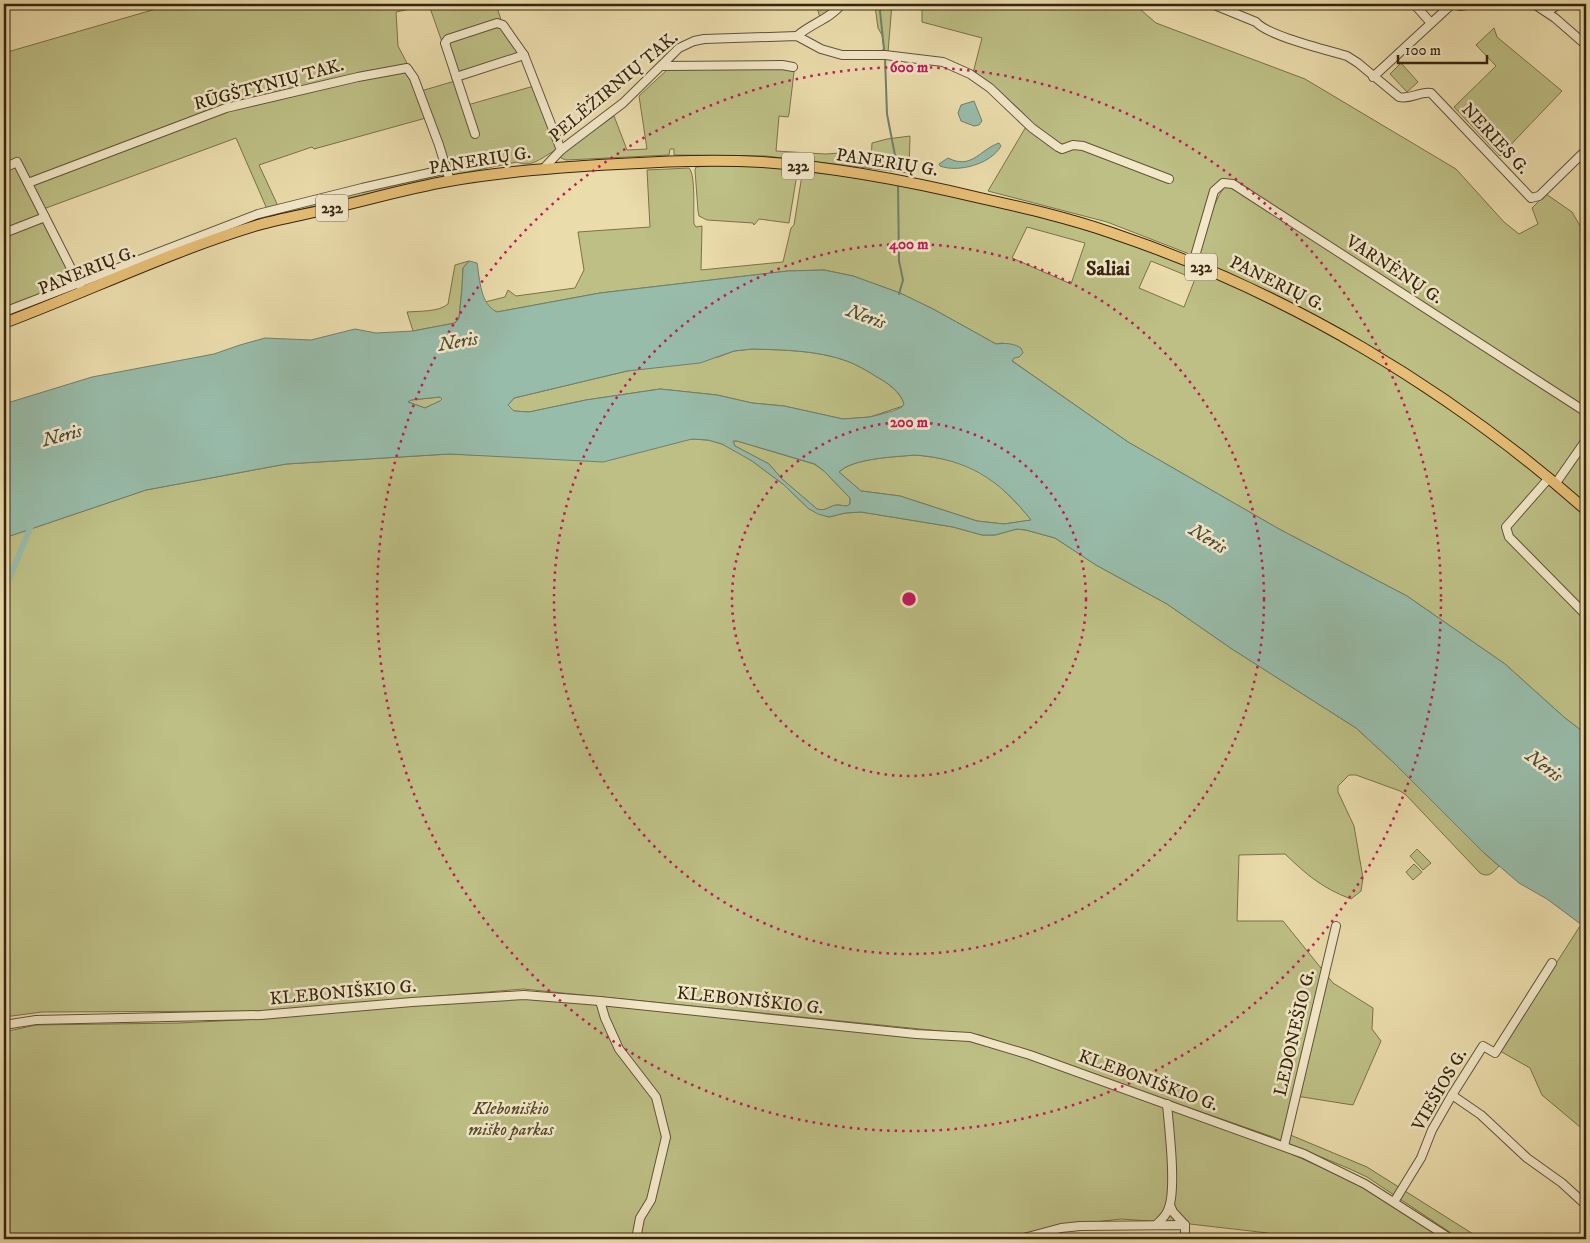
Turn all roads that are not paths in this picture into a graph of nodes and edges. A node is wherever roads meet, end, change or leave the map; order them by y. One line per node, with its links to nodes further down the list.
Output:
1 (842, 4): 10 (street)
2 (1212, 4): 16 (street, NERIES G.)
3 (1414, 4): 9 (street)
4 (1452, 4): 5 (street); 9 (street)
5 (1474, 4)
6 (1534, 4): 8 (street)
7 (1559, 4): 8 (street)
8 (1548, 12): 11 (street)
9 (1431, 23): 16 (street)
10 (797, 36): 13 (street, PELĖŽIRNIŲ TAK.); 23 (street, PELĖŽIRNIŲ TAK.)
11 (1586, 45)
12 (524, 56): 15 (street); 15 (street); 18 (street)
13 (663, 66): 14 (street); 18 (street, PELĖŽIRNIŲ TAK.)
14 (793, 67)
15 (456, 77): 17 (street)
16 (1373, 77): 19 (street, NERIES G.)
17 (475, 134)
18 (561, 150): 21 (street, PELĖŽIRNIŲ TAK.)
19 (1586, 150)
20 (4, 168): 25 (street)
21 (544, 168): 24 (main road, PANERIŲ G. / 232); 28 (main road, PANERIŲ G. / 232)
22 (447, 169): 24 (street, RŪGŠTYNIŲ TAK.); 25 (street, RŪGŠTYNIŲ TAK.); 29 (street)
23 (1169, 179)
24 (450, 181): 29 (main road, PANERIŲ G. / 232)
25 (28, 182): 26 (street)
26 (45, 217): 27 (street); 29 (street)
27 (4, 233)
28 (1193, 263): 32 (street, VARNĖNŲ G.); 34 (main road, PANERIŲ G. / 232)
29 (80, 286): 30 (street); 31 (main road, PANERIŲ G. / 232)
30 (4, 312)
31 (4, 323)
32 (1586, 412)
33 (1586, 440): 34 (street)
34 (1552, 481): 35 (main road, PANERIŲ G. / 232); 36 (street)
35 (1586, 510)
36 (1586, 615)
37 (1336, 926): 43 (street, LEDONEŠIO G.)
38 (1552, 963): 41 (street, VIEŠIOS G.)
39 (600, 1000): 40 (street, KLEBONIŠKIO G.); 42 (street, KLEBONIŠKIO G.); 49 (street)
40 (4, 1025)
41 (1452, 1096): 44 (street, VIEŠIOS G.); 46 (street)
42 (1167, 1104): 43 (street, KLEBONIŠKIO G.); 45 (street)
43 (1284, 1146): 44 (street, KLEBONIŠKIO G.)
44 (1394, 1202): 52 (street, KLEBONIŠKIO G.)
45 (1170, 1205): 47 (street); 48 (street)
46 (1586, 1205)
47 (1185, 1225): 48 (street); 51 (street)
48 (1156, 1226): 50 (street)
49 (636, 1239)
50 (1020, 1239)
51 (1185, 1239)
52 (1451, 1239)

